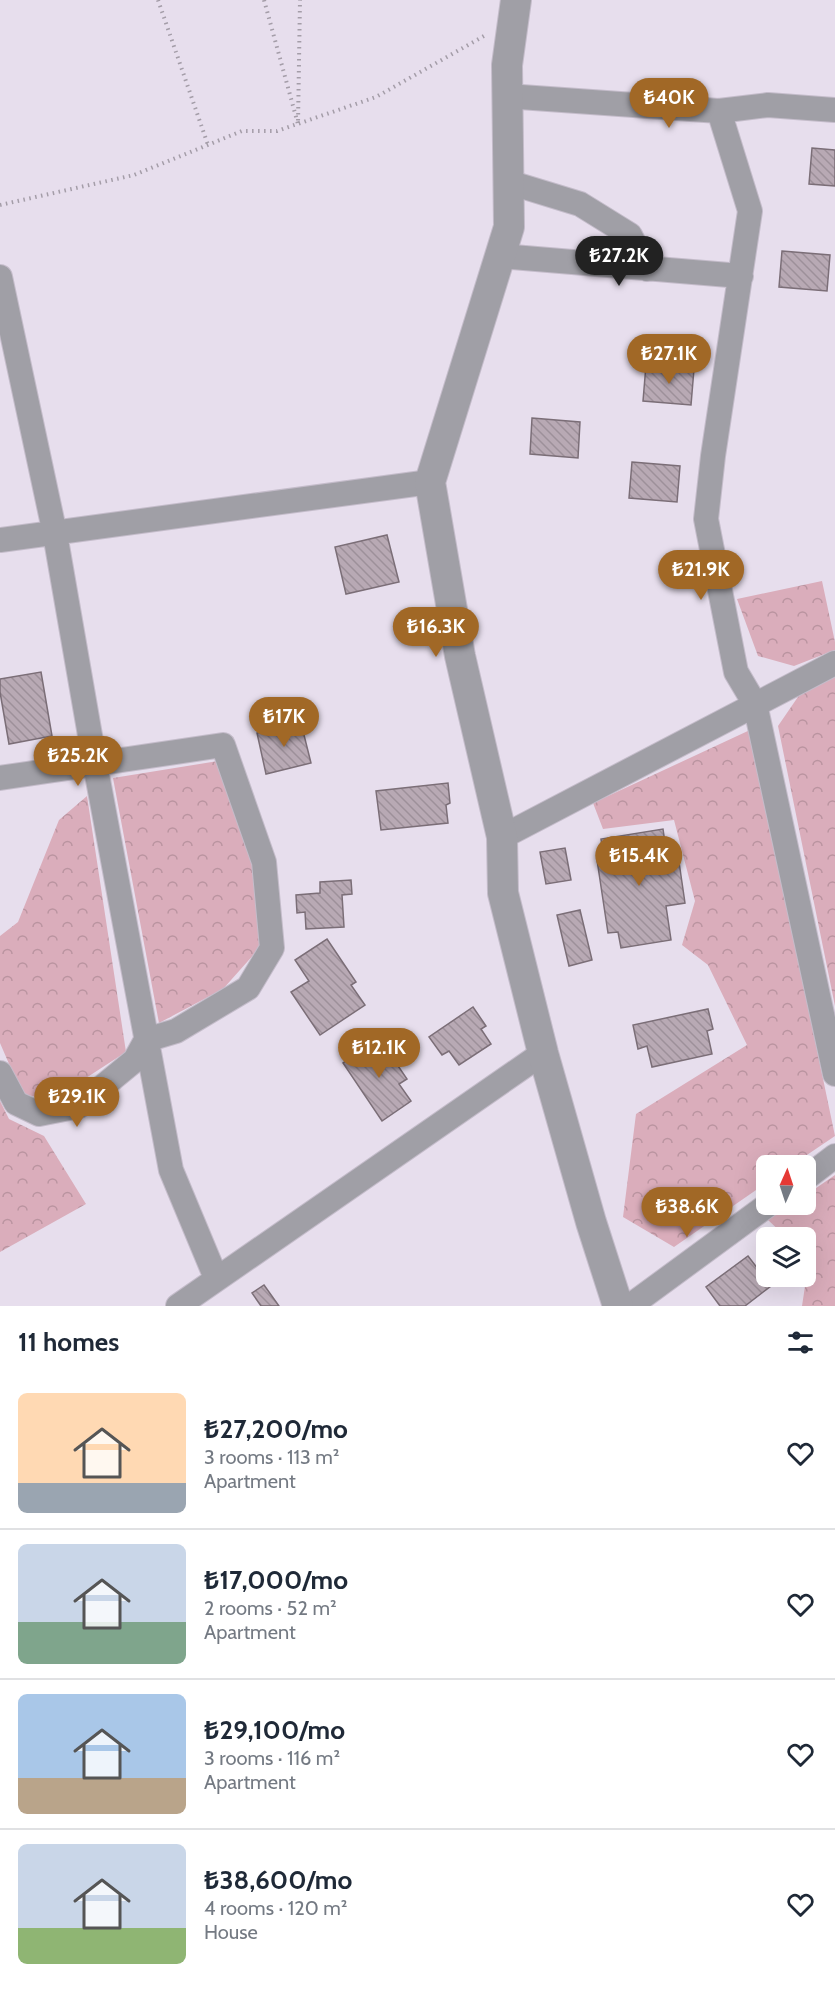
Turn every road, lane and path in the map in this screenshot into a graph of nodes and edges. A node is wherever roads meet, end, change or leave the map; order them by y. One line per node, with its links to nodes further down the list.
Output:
1 (158, 0): 9 (path)
2 (264, 0): 8 (path)
3 (300, 0): 8 (path)
4 (515, 10): 5 (street); 8 (path)
5 (506, 96): 7 (street); 10 (street)
6 (835, 110): 7 (street)
7 (719, 111): 14 (street)
8 (298, 124): 9 (path)
9 (208, 145): 11 (path)
10 (508, 182): 12 (street); 13 (street)
11 (0, 205)
12 (500, 256): 13 (street); 16 (street)
13 (647, 268): 14 (street)
14 (741, 276): 20 (street)
15 (0, 277): 17 (street)
16 (430, 482): 17 (street); 23 (street)
17 (55, 534): 18 (street); 21 (street)
18 (0, 540)
19 (835, 663): 20 (street)
20 (755, 704): 23 (street); 27 (street)
21 (95, 764): 22 (street); 24 (street); 24 (street)
22 (0, 778)
23 (501, 837): 25 (street)
24 (146, 1040): 26 (street); 31 (street)
25 (543, 1053): 31 (street); 33 (street)
26 (0, 1073)
27 (835, 1074)
28 (835, 1156): 29 (street)
29 (816, 1170)
30 (756, 1214): 34 (street)
31 (216, 1278): 32 (street)
32 (178, 1306)
33 (618, 1306)
34 (630, 1306)

